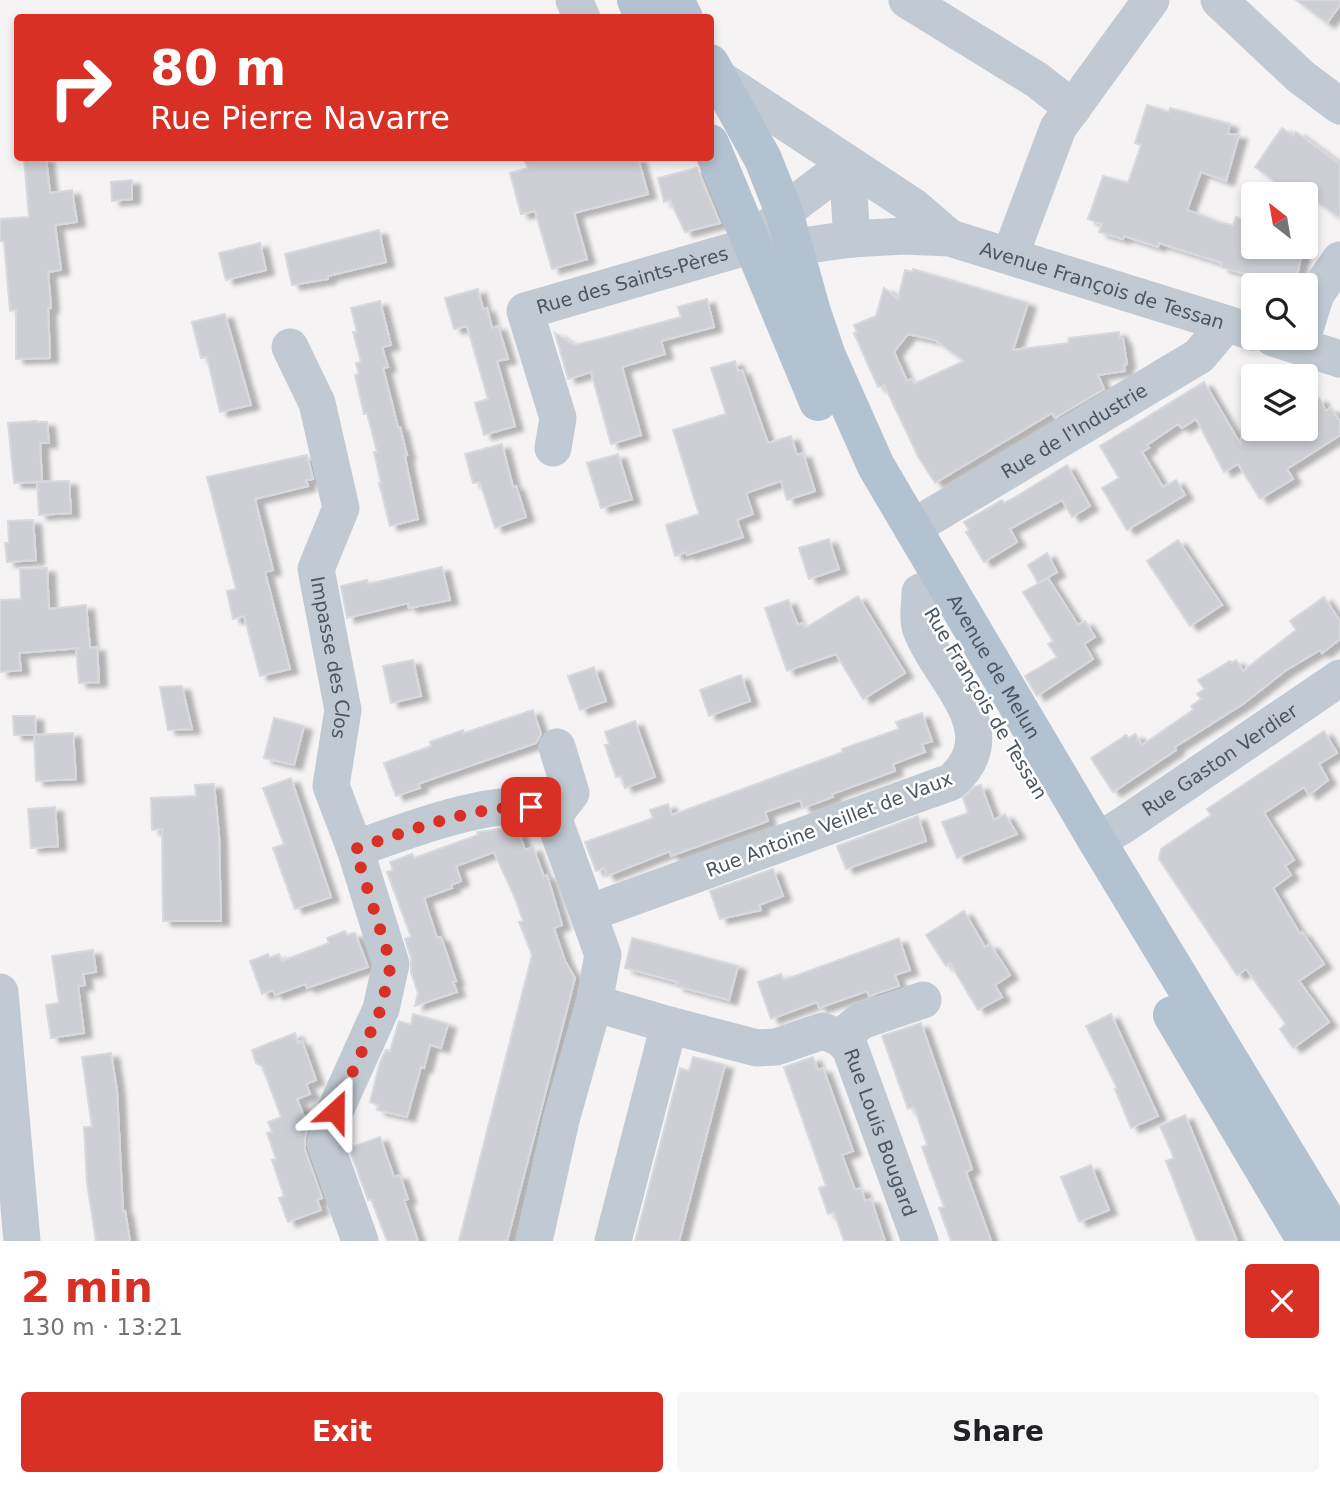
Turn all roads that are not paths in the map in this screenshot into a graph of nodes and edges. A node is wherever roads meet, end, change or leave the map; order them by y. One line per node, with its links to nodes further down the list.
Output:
1 (907, 0): 6 (street)
2 (1151, 0): 6 (street)
3 (1219, 0): 5 (street)
4 (715, 71): 8 (street); 9 (main road, Avenue de Melun)
5 (1340, 106)
6 (1073, 108): 13 (street)
7 (714, 152): 12 (main road, Rue François de Tessan)
8 (847, 164): 9 (street); 10 (street); 11 (street)
9 (789, 230): 11 (street); 12 (street); 21 (main road, Avenue de Melun)
10 (950, 238): 11 (street); 13 (street, Avenue François de Tessan)
11 (852, 239)
12 (753, 245): 20 (street, Rue des Saints-Pères); 22 (main road, Rue François de Tessan)
13 (1010, 256): 16 (street, Avenue François de Tessan)
14 (1340, 260): 15 (street)
15 (1318, 291)
16 (1239, 328): 21 (street, Rue de l'Industrie)
17 (290, 347): 27 (street, Impasse des Clos)
18 (1318, 348): 19 (street)
19 (1340, 359)
20 (553, 448)
21 (912, 528): 26 (main road, Avenue de Melun)
22 (920, 592): 28 (street, Rue Antoine Veillet de Vaux); 39 (main road, Rue François de Tessan)
23 (1340, 678): 26 (street, Rue Gaston Verdier)
24 (557, 747): 25 (street)
25 (551, 818): 27 (street); 28 (street)
26 (1097, 841): 40 (main road, Avenue de Melun)
27 (355, 849): 35 (street, Impasse des Clos)
28 (589, 913): 31 (street)
29 (0, 992): 34 (street)
30 (923, 1000): 33 (street)
31 (594, 1003): 32 (street, Rue Louis Bougard); 36 (street)
32 (669, 1025): 33 (street, Rue Louis Bougard); 37 (street)
33 (840, 1038): 38 (street, Rue Louis Bougard)
34 (22, 1241)
35 (360, 1241)
36 (534, 1241)
37 (613, 1241)
38 (920, 1241)
39 (1306, 1241)
40 (1339, 1241)

